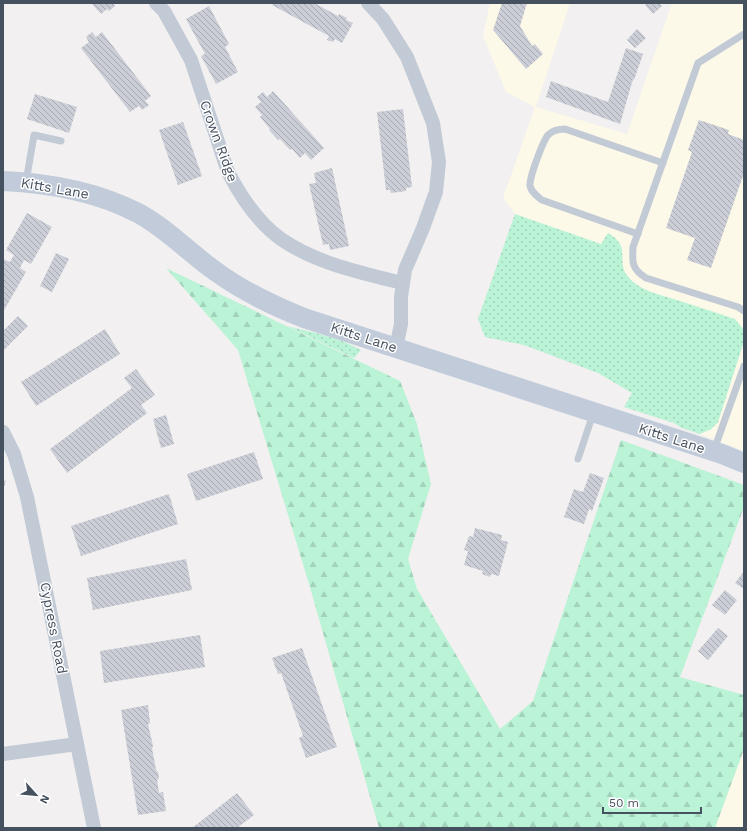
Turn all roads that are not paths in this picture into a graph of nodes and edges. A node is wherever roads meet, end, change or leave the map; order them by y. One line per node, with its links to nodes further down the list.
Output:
1 (156, 3): 9 (street, Crown Ridge)
2 (368, 3): 9 (street)
3 (744, 34): 5 (lane)
4 (61, 140): 7 (lane)
5 (663, 163): 8 (lane); 8 (lane)
6 (3, 181): 7 (street, Kitts Lane)
7 (26, 182): 11 (street, Kitts Lane)
8 (638, 234): 10 (lane)
9 (402, 283): 11 (street)
10 (744, 311)
11 (396, 348): 13 (street, Kitts Lane)
12 (744, 366): 15 (lane)
13 (594, 412): 15 (street, Kitts Lane); 16 (lane)
14 (3, 432): 18 (street, Cypress Road)
15 (713, 451): 17 (street, Kitts Lane)
16 (578, 459)
17 (744, 462)
18 (78, 744): 19 (street); 20 (street, Cypress Road)
19 (3, 754)
20 (94, 828)

